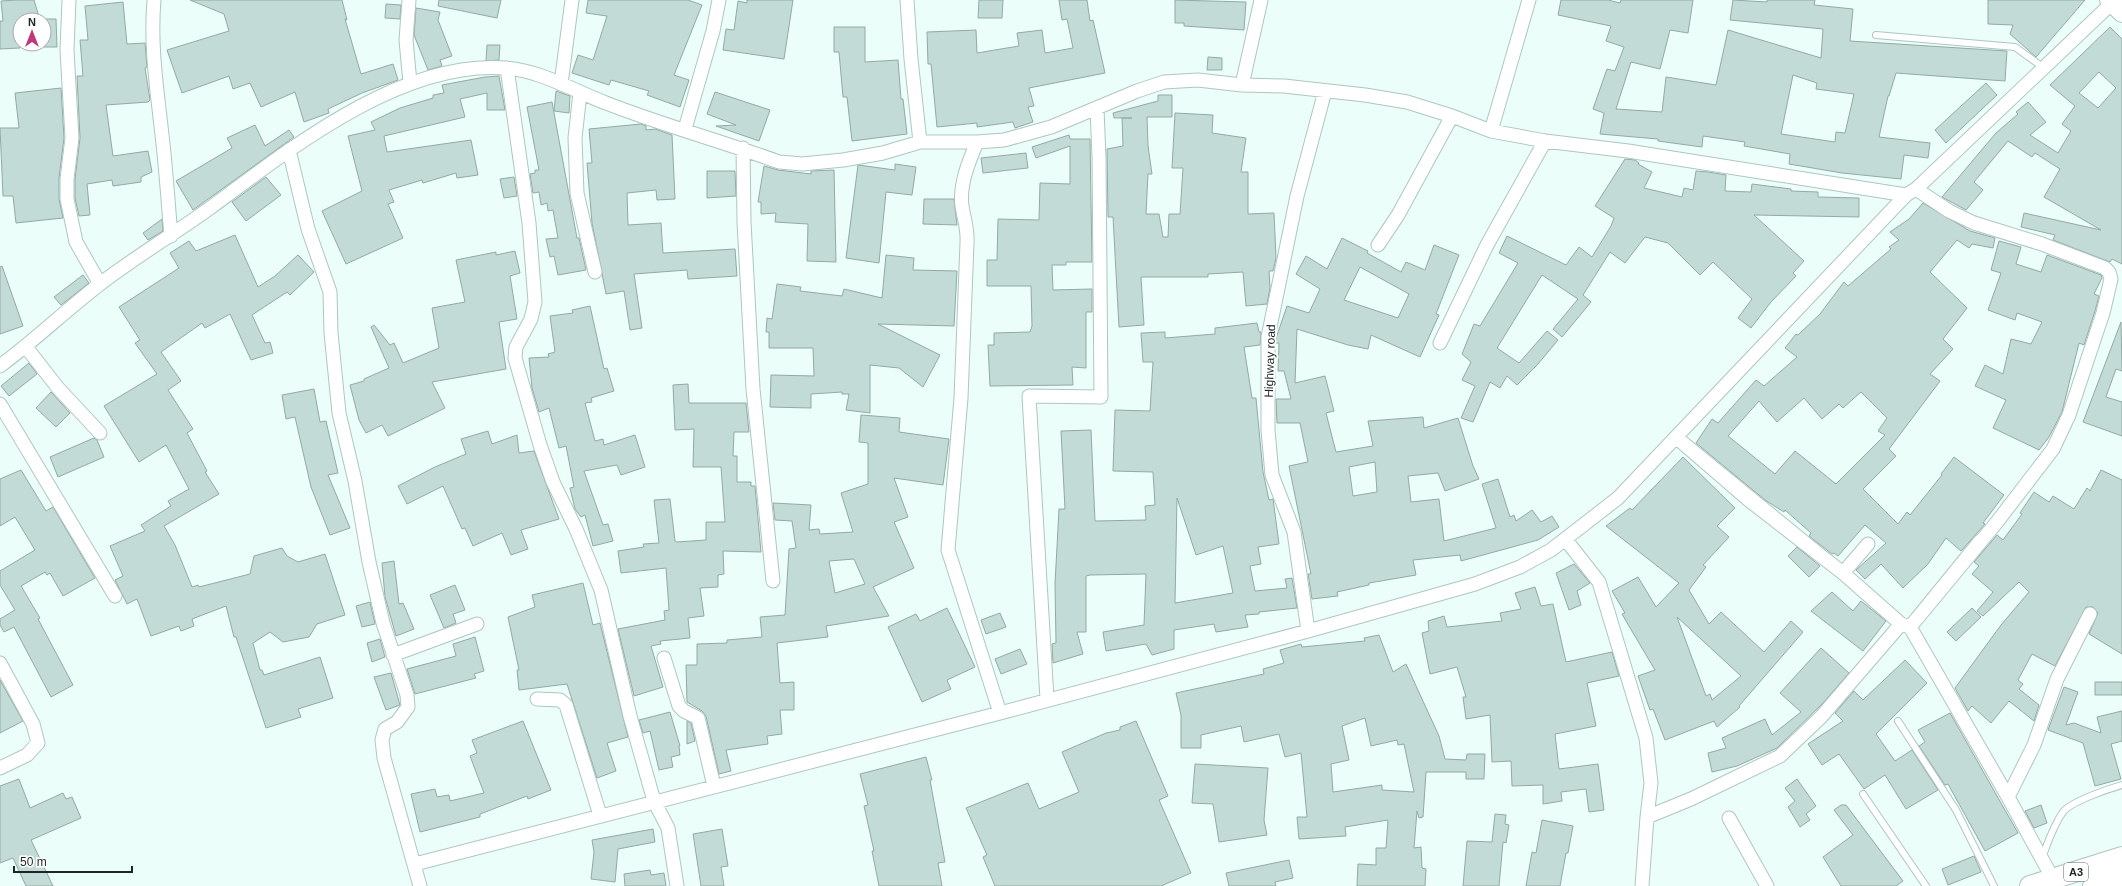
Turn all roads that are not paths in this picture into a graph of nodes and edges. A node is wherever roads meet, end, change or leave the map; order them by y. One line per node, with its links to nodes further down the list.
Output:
1 (69, 0): 31 (street)
2 (154, 0): 28 (street)
3 (408, 0): 13 (street)
4 (572, 0): 14 (street)
5 (719, 0): 20 (street)
6 (907, 0): 23 (street)
7 (1261, 0): 15 (street)
8 (1530, 0): 21 (street)
9 (2114, 5): 12 (street)
10 (1876, 35): 12 (lane)
11 (507, 68): 13 (street); 14 (street); 59 (street)
12 (2044, 68): 27 (street)
13 (410, 83): 26 (street)
14 (560, 84): 17 (street)
15 (1242, 85): 16 (street); 18 (street)
16 (1325, 91): 19 (street); 46 (street, Highway road)
17 (580, 93): 20 (street); 30 (street)
18 (1097, 109): 24 (street); 51 (street)
19 (1452, 116): 21 (street); 29 (street)
20 (685, 129): 25 (street)
21 (1491, 131): 22 (street)
22 (1545, 141): 27 (street); 32 (street)
23 (920, 142): 24 (street); 25 (street)
24 (977, 142): 52 (street)
25 (742, 148): 41 (street)
26 (289, 150): 28 (street); 47 (street)
27 (1911, 192): 37 (street); 45 (street)
28 (171, 236): 31 (street)
29 (1378, 246)
30 (595, 272)
31 (100, 284): 33 (street)
32 (1440, 344)
33 (26, 347): 34 (street); 36 (street)
34 (0, 366)
35 (0, 404): 42 (street)
36 (100, 433)
37 (1677, 438): 38 (street); 40 (street)
38 (1566, 540): 46 (street); 61 (street)
39 (1868, 544): 40 (street)
40 (1843, 573): 45 (street)
41 (773, 581)
42 (116, 596)
43 (2090, 614): 58 (street)
44 (477, 624): 47 (street)
45 (1905, 626): 58 (street); 61 (street)
46 (1308, 631): 51 (street)
47 (393, 654): 65 (street)
48 (664, 658): 56 (street)
49 (0, 663): 54 (street)
50 (537, 699): 60 (street)
51 (1047, 699): 52 (street)
52 (1000, 713): 56 (street)
53 (1898, 721): 73 (lane)
54 (0, 768)
55 (2122, 785): 64 (lane)
56 (714, 786): 59 (street)
57 (1863, 794): 72 (lane)
58 (2008, 797): 64 (street)
59 (654, 801): 60 (street); 69 (street)
60 (600, 815): 65 (street)
61 (1647, 817): 70 (street)
62 (1729, 818): 71 (street)
63 (2122, 857): 67 (main road, A3)
64 (2042, 858): 67 (street)
65 (415, 864): 68 (street)
66 (2122, 877): 75 (highway)
67 (2053, 880): 74 (main road, A3)
68 (420, 886)
69 (676, 886)
70 (1642, 886)
71 (1767, 886)
72 (1926, 886)
73 (1994, 886)
74 (2030, 886)
75 (2094, 886)

